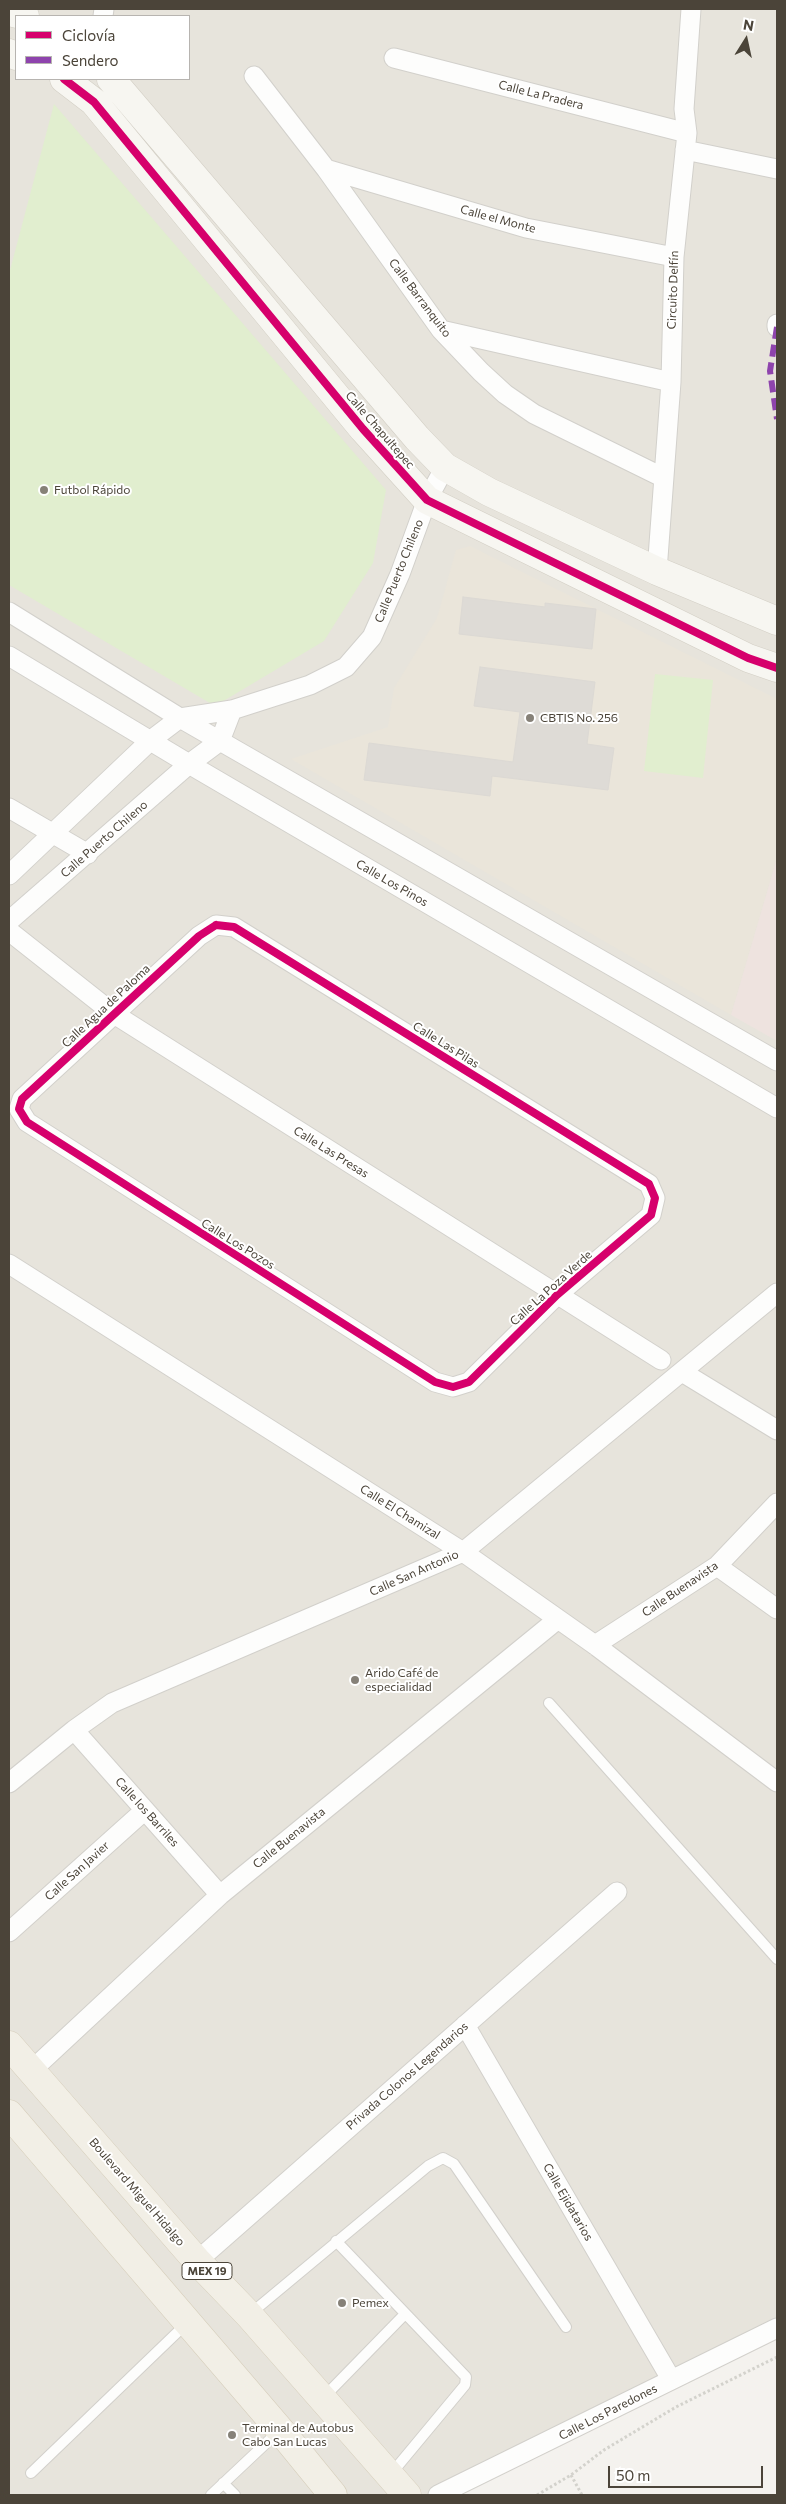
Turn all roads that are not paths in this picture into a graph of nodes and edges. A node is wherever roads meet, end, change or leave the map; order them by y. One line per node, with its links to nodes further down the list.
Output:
1 (40, 9): 3 (street)
2 (690, 9): 8 (street, Circuito Delfín)
3 (27, 15)
4 (394, 58): 8 (street, Calle La Pradera)
5 (254, 76): 9 (street, Calle Barranquito)
6 (65, 80): 16 (street, Calle Chapultepec)
7 (112, 80): 14 (street, Calle Chapultepec)
8 (686, 141): 10 (street, Calle La Pradera); 11 (street, Circuito Delfín)
9 (326, 169): 11 (street, Calle el Monte); 12 (street, Calle Barranquito)
10 (777, 169)
11 (674, 256): 13 (street, Circuito Delfín)
12 (441, 330): 13 (street); 15 (street, Calle Barranquito)
13 (671, 382): 15 (street, Circuito Delfín)
14 (446, 467): 16 (street, Calle Puerto Chileno); 17 (street, Calle Chapultepec)
15 (662, 477): 17 (street, Circuito Delfín)
16 (427, 500): 21 (street, Calle Chapultepec); 22 (street, Calle Puerto Chileno)
17 (657, 571): 19 (street, Calle Chapultepec)
18 (9, 612): 23 (street)
19 (777, 621)
20 (9, 656): 24 (street, Calle Los Pinos)
21 (777, 668)
22 (232, 710): 23 (street, Calle Puerto Chileno); 25 (street)
23 (180, 718): 24 (street, Calle Puerto Chileno); 25 (street)
24 (151, 740): 26 (street, Calle Los Pinos); 28 (street, Calle Puerto Chileno)
25 (220, 741): 26 (street, Calle Puerto Chileno); 35 (street)
26 (189, 764): 29 (street, Calle Puerto Chileno); 36 (street, Calle Los Pinos)
27 (9, 808): 28 (street)
28 (54, 834): 29 (street); 30 (street, Calle Puerto Chileno)
29 (88, 854): 31 (street, Calle Puerto Chileno)
30 (9, 874)
31 (9, 921)
32 (216, 925): 34 (street, Calle Agua de Paloma); 38 (street, Calle Las Pilas)
33 (9, 931): 34 (street, Calle Las Presas)
34 (114, 1014): 37 (street, Calle Agua de Paloma); 41 (street, Calle Las Presas)
35 (777, 1061)
36 (777, 1108)
37 (19, 1110): 44 (street, Calle Los Pozos)
38 (655, 1198): 41 (street, Calle La Poza Verde)
39 (9, 1264): 47 (street, Calle El Chamizal)
40 (777, 1293): 43 (street, Calle San Antonio)
41 (557, 1295): 42 (street, Calle Las Presas); 44 (street, Calle La Poza Verde)
42 (661, 1360)
43 (682, 1372): 45 (street); 47 (street, Calle San Antonio)
44 (453, 1387)
45 (777, 1430)
46 (777, 1503): 48 (street, Calle Buenavista)
47 (463, 1552): 50 (street, Calle El Chamizal); 53 (street, Calle San Antonio)
48 (717, 1566): 49 (street); 51 (street, Calle Buenavista)
49 (777, 1609)
50 (558, 1619): 51 (street, Calle El Chamizal); 58 (street, Calle Buenavista)
51 (595, 1645): 54 (street, Calle El Chamizal)
52 (549, 1703): 60 (lane)
53 (74, 1730): 55 (street, Calle San Antonio); 56 (street, Calle los Barriles)
54 (777, 1782)
55 (9, 1783)
56 (145, 1810): 58 (street, Calle los Barriles); 59 (street, Calle San Javier)
57 (617, 1892): 61 (street, Privada Colonos Legendarios)
58 (220, 1894): 63 (street, Calle Buenavista)
59 (9, 1932)
60 (777, 1959)
61 (465, 2026): 66 (street, Privada Colonos Legendarios); 72 (street, Calle Ejidatarios)
62 (9, 2045): 63 (main road, Boulevard Miguel Hidalgo / MEX 19)
63 (31, 2071): 66 (main road, Boulevard Miguel Hidalgo / MEX 19)
64 (9, 2114): 69 (main road)
65 (336, 2241): 67 (lane); 68 (lane); 70 (lane)
66 (197, 2261): 68 (main road, Boulevard Miguel Hidalgo / MEX 19)
67 (405, 2314): 73 (lane); 77 (lane)
68 (249, 2315): 73 (main road, Boulevard Miguel Hidalgo / MEX 19)
69 (188, 2322): 74 (main road); 75 (lane)
70 (566, 2328)
71 (777, 2328): 72 (street, Calle Los Paredones)
72 (671, 2379): 81 (street, Calle Los Paredones)
73 (322, 2399): 77 (main road, Boulevard Miguel Hidalgo / MEX 19)
74 (280, 2430): 76 (lane); 80 (main road)
75 (31, 2473)
76 (224, 2483): 78 (lane); 79 (lane)
77 (398, 2486)
78 (211, 2495)
79 (235, 2495)
80 (333, 2495)
81 (438, 2495)

